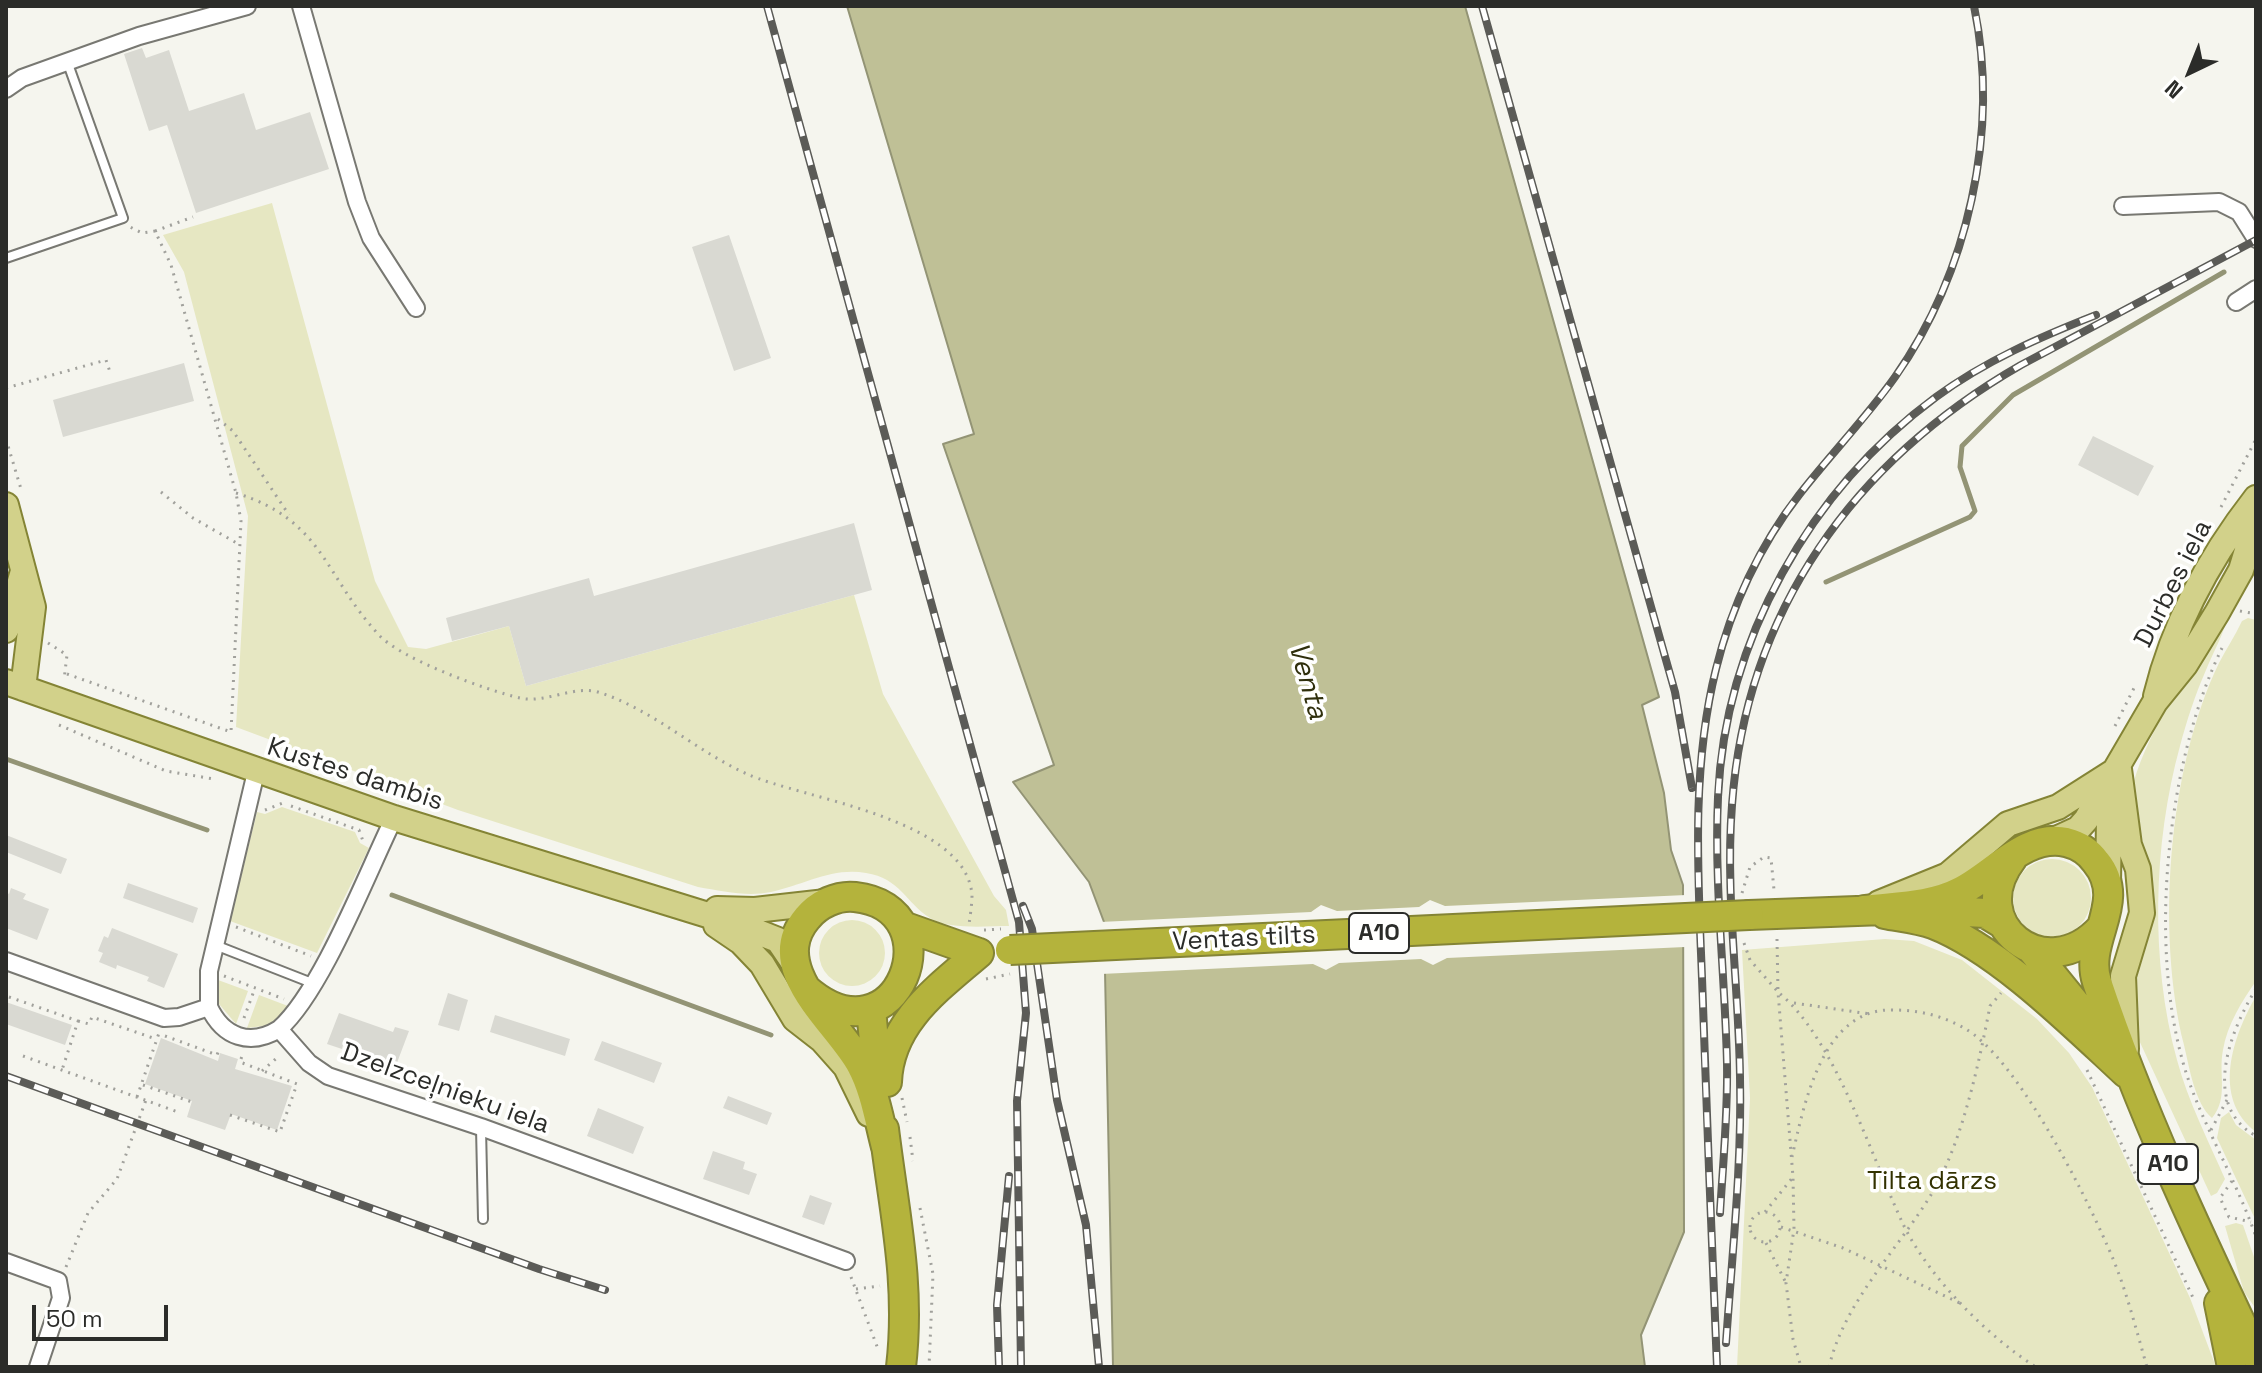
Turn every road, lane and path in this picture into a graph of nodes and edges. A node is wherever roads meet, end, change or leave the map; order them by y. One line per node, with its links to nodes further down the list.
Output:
1 (247, 6): 3 (street)
2 (301, 6): 13 (street)
3 (67, 61): 4 (street); 7 (lane)
4 (6, 89)
5 (2123, 206): 9 (street)
6 (193, 217): 8 (path)
7 (123, 218): 8 (path); 10 (lane)
8 (155, 231): 16 (path)
9 (2256, 239)
10 (6, 258)
11 (2256, 289): 12 (street)
12 (2236, 302)
13 (416, 308)
14 (111, 375): 15 (path)
15 (6, 388)
16 (215, 417): 19 (path); 23 (path)
17 (2256, 439): 22 (path)
18 (161, 492): 26 (path)
19 (236, 493): 23 (path); 26 (path)
20 (2256, 498): 25 (main road, Durbes iela)
21 (6, 505): 27 (main road)
22 (2220, 509)
23 (291, 518): 55 (path)
24 (2256, 521): 28 (main road, Durbes iela)
25 (2222, 541): 28 (main road); 38 (main road, Durbes iela)
26 (240, 545): 35 (path)
27 (24, 565): 33 (main road); 36 (main road)
28 (2248, 573): 38 (main road, Durbes iela)
29 (2248, 598): 30 (path)
30 (2240, 611): 31 (path); 32 (path)
31 (2256, 614)
32 (2235, 622)
33 (6, 630)
34 (2224, 645): 94 (path)
35 (67, 674)
36 (15, 685): 41 (main road, Kustes dambis)
37 (2135, 687): 39 (path)
38 (2155, 702): 40 (main road, Durbes iela)
39 (2113, 729)
40 (2119, 769): 43 (main road); 45 (main road); 50 (main road); 85 (main road)
41 (256, 772): 42 (main road, Kustes dambis); 51 (street)
42 (394, 818): 49 (main road, Kustes dambis); 62 (street)
43 (2052, 841): 44 (highway, A10); 45 (highway)
44 (2014, 856): 50 (highway, A10); 52 (highway)
45 (2108, 884): 54 (highway, A10)
46 (1774, 894): 48 (path)
47 (826, 902): 49 (main road); 53 (highway, A10); 64 (highway)
48 (1745, 904): 50 (highway, A10); 55 (highway, Ventas tilts / A10, bridge)
49 (691, 908): 64 (main road); 96 (main road)
50 (1864, 910): 52 (highway, A10); 85 (highway)
51 (221, 922): 58 (street); 62 (path)
52 (2003, 924): 59 (highway, A10)
53 (903, 926): 60 (highway, A10); 66 (highway)
54 (2101, 928): 59 (highway); 85 (highway, A10)
55 (1009, 939): 60 (highway, Ventas tilts / A10)
56 (1777, 939): 69 (path)
57 (1744, 943): 69 (path)
58 (215, 945): 63 (street); 65 (lane)
59 (2032, 950): 85 (highway, A10)
60 (979, 953): 66 (highway, A10); 96 (highway)
61 (6, 961): 77 (street)
62 (325, 961): 65 (street)
63 (209, 971): 72 (path); 73 (street)
64 (800, 977): 74 (highway); 96 (highway)
65 (312, 983): 72 (street)
66 (901, 986): 74 (highway, A10)
67 (2005, 987): 80 (path)
68 (2256, 989): 88 (path)
69 (1778, 992): 71 (path); 97 (path)
70 (9, 997): 76 (path)
71 (1792, 1003): 75 (path); 81 (path)
72 (300, 1005): 78 (street)
73 (209, 1007): 77 (street); 78 (street)
74 (871, 1009): 96 (highway)
75 (1870, 1014): 80 (path); 81 (path)
76 (78, 1021): 79 (path); 84 (path)
77 (162, 1026): 79 (path); 92 (path)
78 (279, 1029): 93 (street, Dzelzceļnieku iela)
79 (157, 1040): 86 (path)
80 (1983, 1043): 105 (path); 124 (path)
81 (1824, 1054): 97 (path); 105 (path)
82 (23, 1056): 84 (path)
83 (2087, 1069): 117 (path)
84 (62, 1070): 87 (path)
85 (2127, 1074): 108 (highway, A10)
86 (142, 1084): 87 (path); 90 (path)
87 (137, 1097): 89 (path)
88 (2228, 1098): 94 (path); 95 (path)
89 (146, 1100): 91 (path); 112 (path)
90 (192, 1102)
91 (178, 1112)
92 (230, 1115)
93 (481, 1127): 101 (lane); 109 (street, Dzelzceļnieku iela)
94 (2210, 1131): 99 (path)
95 (2256, 1136)
96 (886, 1147): 119 (highway)
97 (1792, 1157): 98 (path)
98 (1793, 1177): 100 (path); 104 (path)
99 (2233, 1181): 102 (path); 102 (path)
100 (1765, 1212): 103 (path); 107 (path)
101 (483, 1219)
102 (2251, 1222): 106 (path)
103 (1781, 1227): 104 (path); 107 (path)
104 (1794, 1229): 111 (path); 113 (path)
105 (1906, 1230): 111 (path); 116 (path)
106 (2256, 1237)
107 (1766, 1243): 113 (path)
108 (2209, 1255): 118 (highway, A10); 125 (highway, A10)
109 (846, 1261): 115 (path)
110 (6, 1262): 112 (street)
111 (1881, 1267): 116 (path); 122 (path)
112 (58, 1281): 120 (street)
113 (1786, 1283): 121 (path)
114 (884, 1286): 115 (path)
115 (856, 1289): 119 (path)
116 (1965, 1305): 123 (path)
117 (2200, 1313)
118 (2254, 1346)
119 (891, 1362)
120 (38, 1367)
121 (1801, 1367)
122 (1829, 1367)
123 (2036, 1367)
124 (2147, 1367)
125 (2232, 1367)

